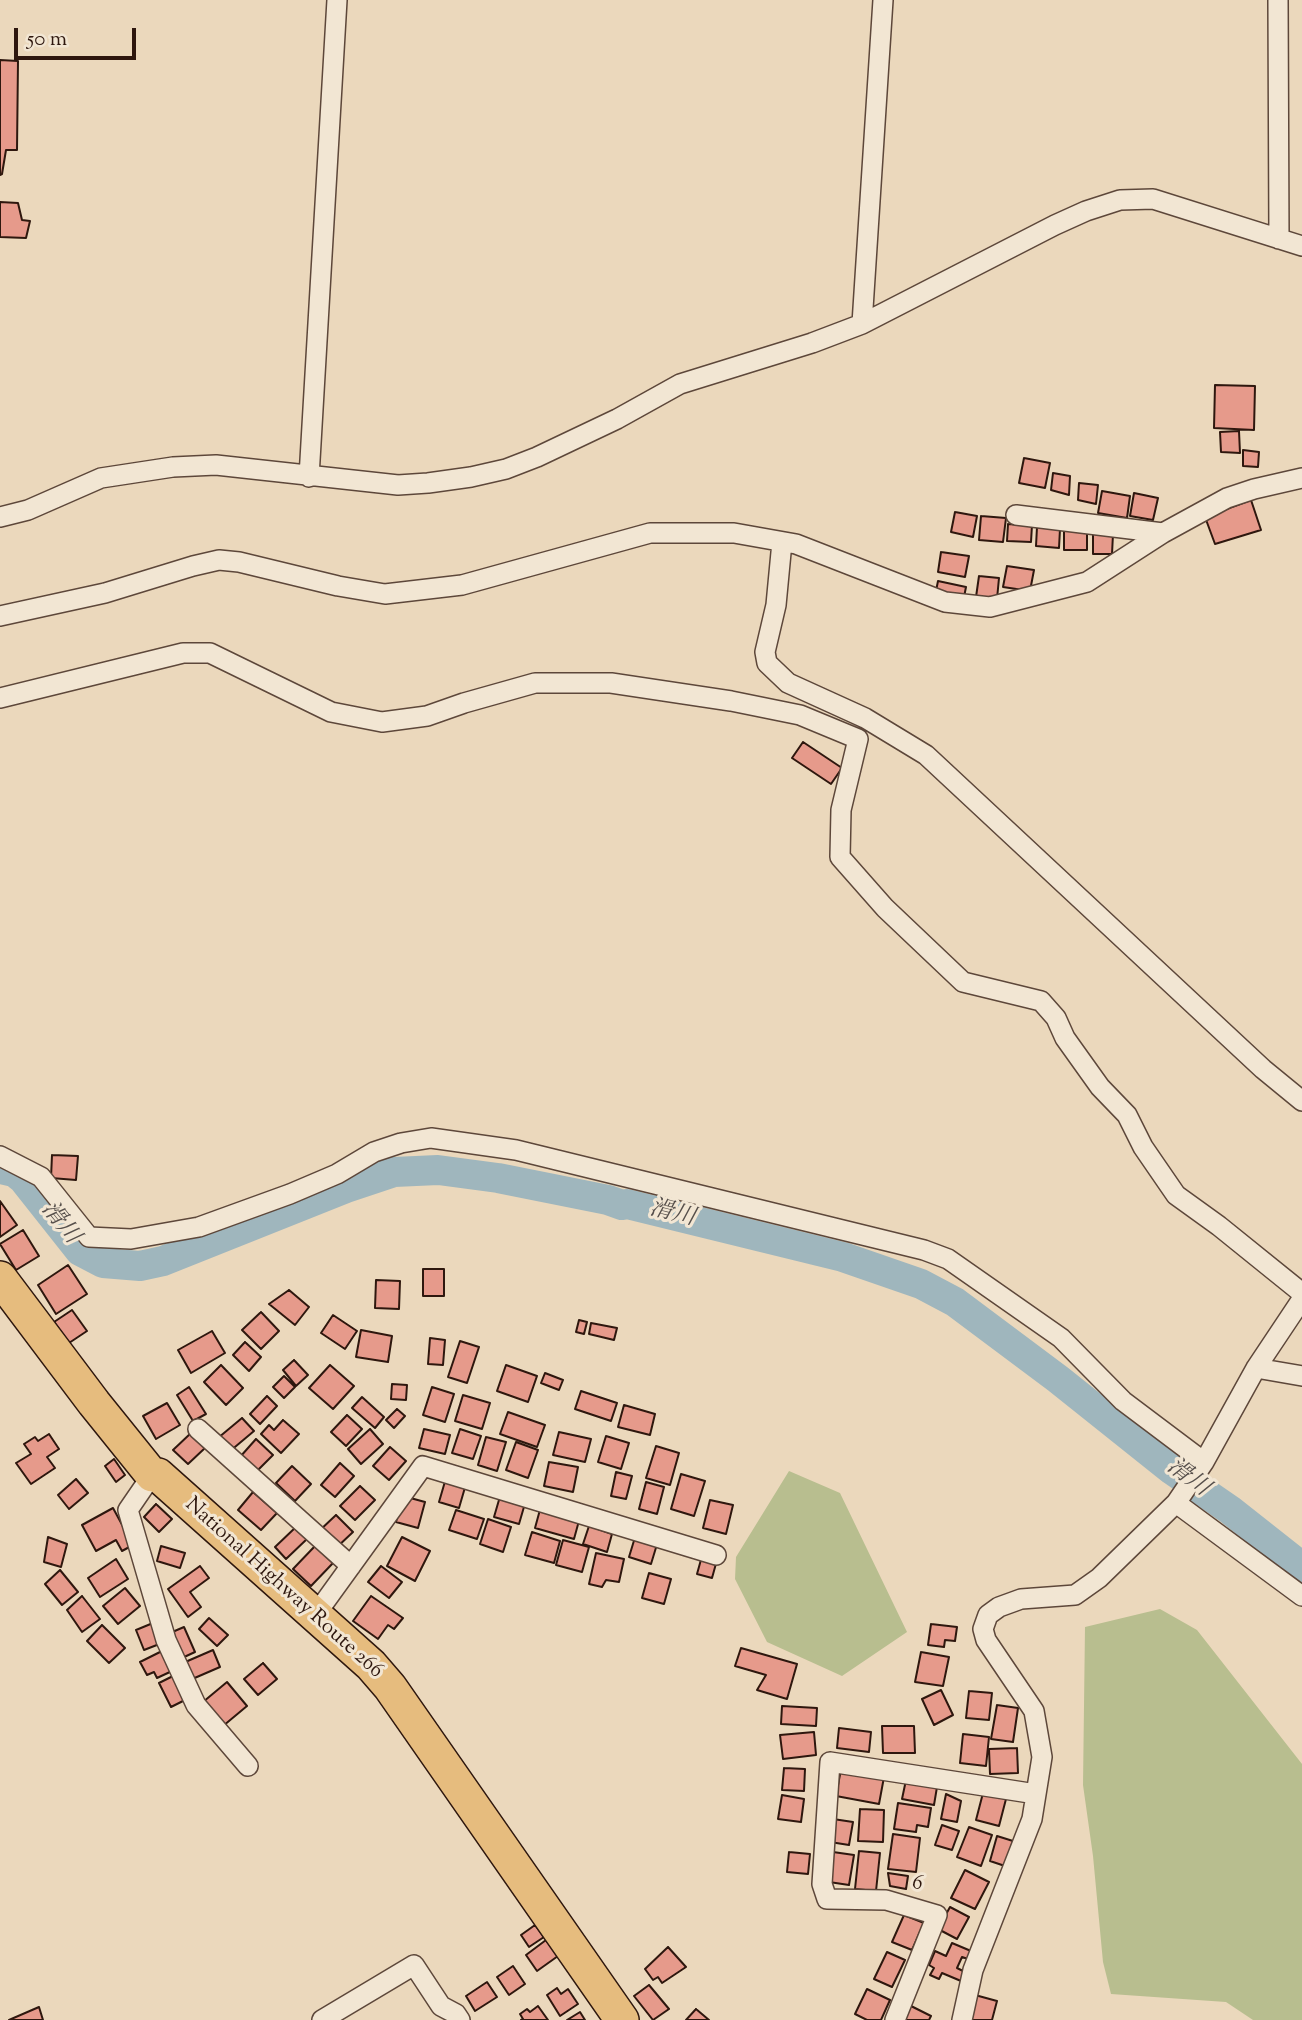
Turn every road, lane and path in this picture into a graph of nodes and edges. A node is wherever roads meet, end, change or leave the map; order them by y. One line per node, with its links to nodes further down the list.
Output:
1 (337, 0): 7 (street)
2 (883, 0): 6 (street)
3 (1278, 0): 4 (street)
4 (1279, 239): 5 (street); 6 (street)
5 (1302, 246)
6 (862, 324): 7 (street)
7 (309, 477): 10 (street)
8 (1302, 478): 11 (street)
9 (1016, 515): 11 (street)
10 (0, 517)
11 (1163, 533): 12 (street)
12 (782, 542): 13 (street); 15 (street)
13 (0, 616)
14 (0, 698): 18 (street)
15 (1302, 1101)
16 (0, 1156): 23 (street)
17 (0, 1278): 24 (highway, National Highway Route 266)
18 (1302, 1293)
19 (1302, 1300): 20 (street)
20 (1256, 1368): 21 (street); 23 (street)
21 (1302, 1376)
22 (198, 1429): 27 (street)
23 (1204, 1463): 25 (street)
24 (152, 1475): 29 (highway, National Highway Route 266); 30 (street)
25 (1176, 1502): 28 (street); 31 (street)
26 (716, 1555): 27 (street)
27 (351, 1566): 29 (street)
28 (1302, 1596)
29 (316, 1614): 34 (highway, National Highway Route 266)
30 (248, 1766)
31 (1036, 1794): 35 (street, 6); 36 (street)
32 (322, 2020): 33 (street)
33 (460, 2020)
34 (622, 2020)
35 (895, 2020)
36 (962, 2020)

